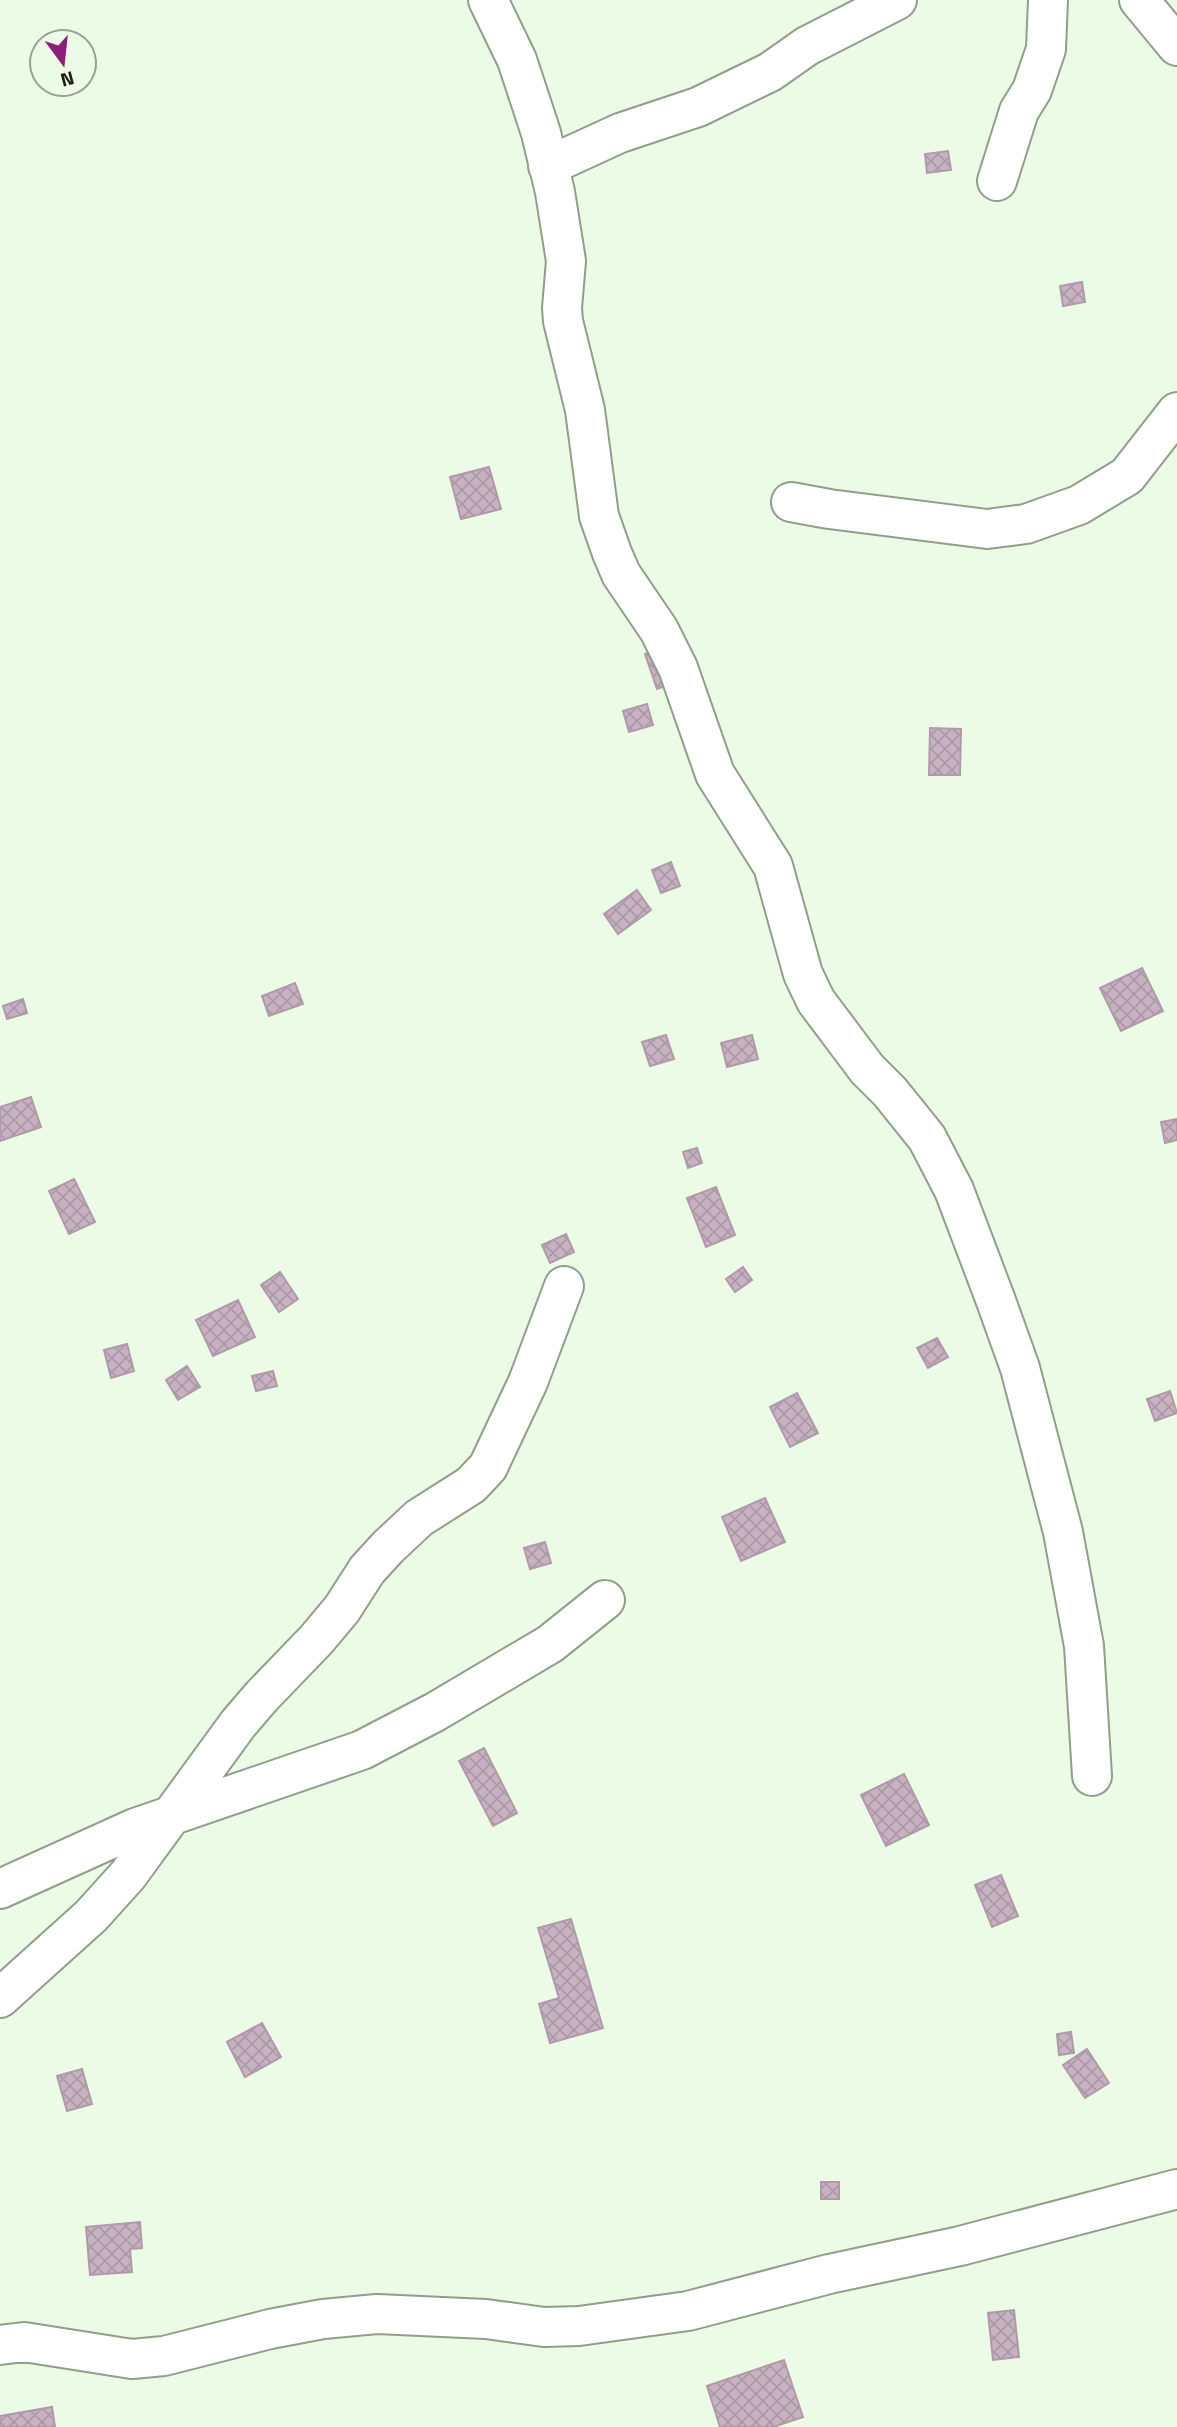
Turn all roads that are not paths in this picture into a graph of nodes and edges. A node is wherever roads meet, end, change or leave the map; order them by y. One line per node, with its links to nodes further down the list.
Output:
1 (488, 0): 6 (street)
2 (897, 0): 6 (street)
3 (1048, 0): 7 (street)
4 (1139, 0): 5 (street)
5 (1177, 46)
6 (548, 166): 12 (street)
7 (998, 181)
8 (1177, 412): 9 (street)
9 (791, 502)
10 (564, 1286): 13 (street)
11 (606, 1600): 13 (street)
12 (1092, 1776)
13 (170, 1816): 14 (street); 15 (street)
14 (0, 1889)
15 (0, 1998)
16 (1177, 2189): 17 (street)
17 (0, 2345)

